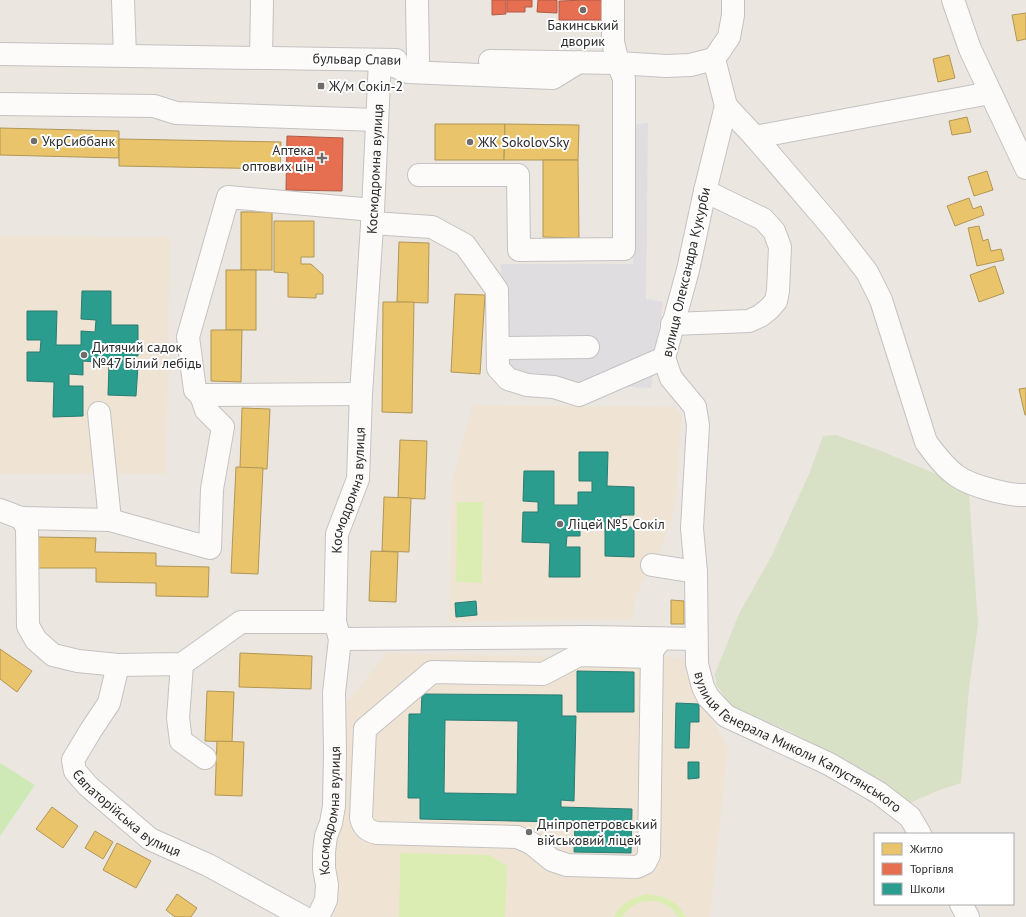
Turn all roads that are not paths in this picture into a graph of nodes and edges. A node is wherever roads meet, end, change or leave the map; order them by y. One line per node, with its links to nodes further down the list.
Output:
1 (123, 0): 8 (street)
2 (262, 0): 9 (street)
3 (417, 0): 12 (street)
4 (613, 0): 14 (street)
5 (733, 0): 10 (street)
6 (953, 0): 15 (street)
7 (0, 54): 8 (street, бульвар Слави)
8 (125, 55): 9 (street, бульвар Слави)
9 (261, 58): 11 (street, бульвар Слави)
10 (714, 59): 14 (street, бульвар Слави); 17 (street, вулиця Олександра Кукурби)
11 (380, 60): 12 (street, бульвар Слави); 13 (street); 18 (street, Космодромна вулиця)
12 (418, 60): 13 (street, бульвар Слави)
13 (579, 62): 14 (street, бульвар Слави)
14 (618, 63): 21 (street)
15 (990, 92): 19 (street); 20 (street)
16 (0, 104): 18 (street)
17 (726, 106): 19 (street); 22 (street, вулиця Олександра Кукурби)
18 (377, 120): 23 (street, Космодромна вулиця)
19 (755, 137): 31 (street)
20 (1026, 168)
21 (419, 175)
22 (705, 191): 24 (street, вулиця Олександра Кукурби); 24 (street)
23 (373, 216): 26 (street); 28 (street, Космодромна вулиця); 29 (street)
24 (672, 324): 27 (street, вулиця Олександра Кукурби)
25 (588, 347): 26 (street)
26 (498, 348): 27 (street)
27 (664, 358): 36 (street, вулиця Олександра Кукурби)
28 (361, 394): 29 (street); 37 (street, Космодромна вулиця)
29 (201, 395): 34 (street)
30 (99, 413): 34 (street)
31 (1026, 495)
32 (0, 510): 33 (street)
33 (21, 518): 34 (street); 41 (street)
34 (110, 520)
35 (652, 566): 36 (street)
36 (696, 572): 38 (street, вулиця Олександра Кукурби)
37 (338, 630): 39 (street); 40 (street); 46 (street, Космодромна вулиця)
38 (696, 639): 39 (street); 43 (street, вулиця Генерала Миколи Капустянського)
39 (656, 648): 39 (street)
40 (182, 664): 41 (street); 42 (street)
41 (118, 665): 45 (street, Євпаторійська вулиця)
42 (205, 758)
43 (919, 833)
44 (962, 905): 47 (street)
45 (303, 917)
46 (318, 917)
47 (968, 917)

